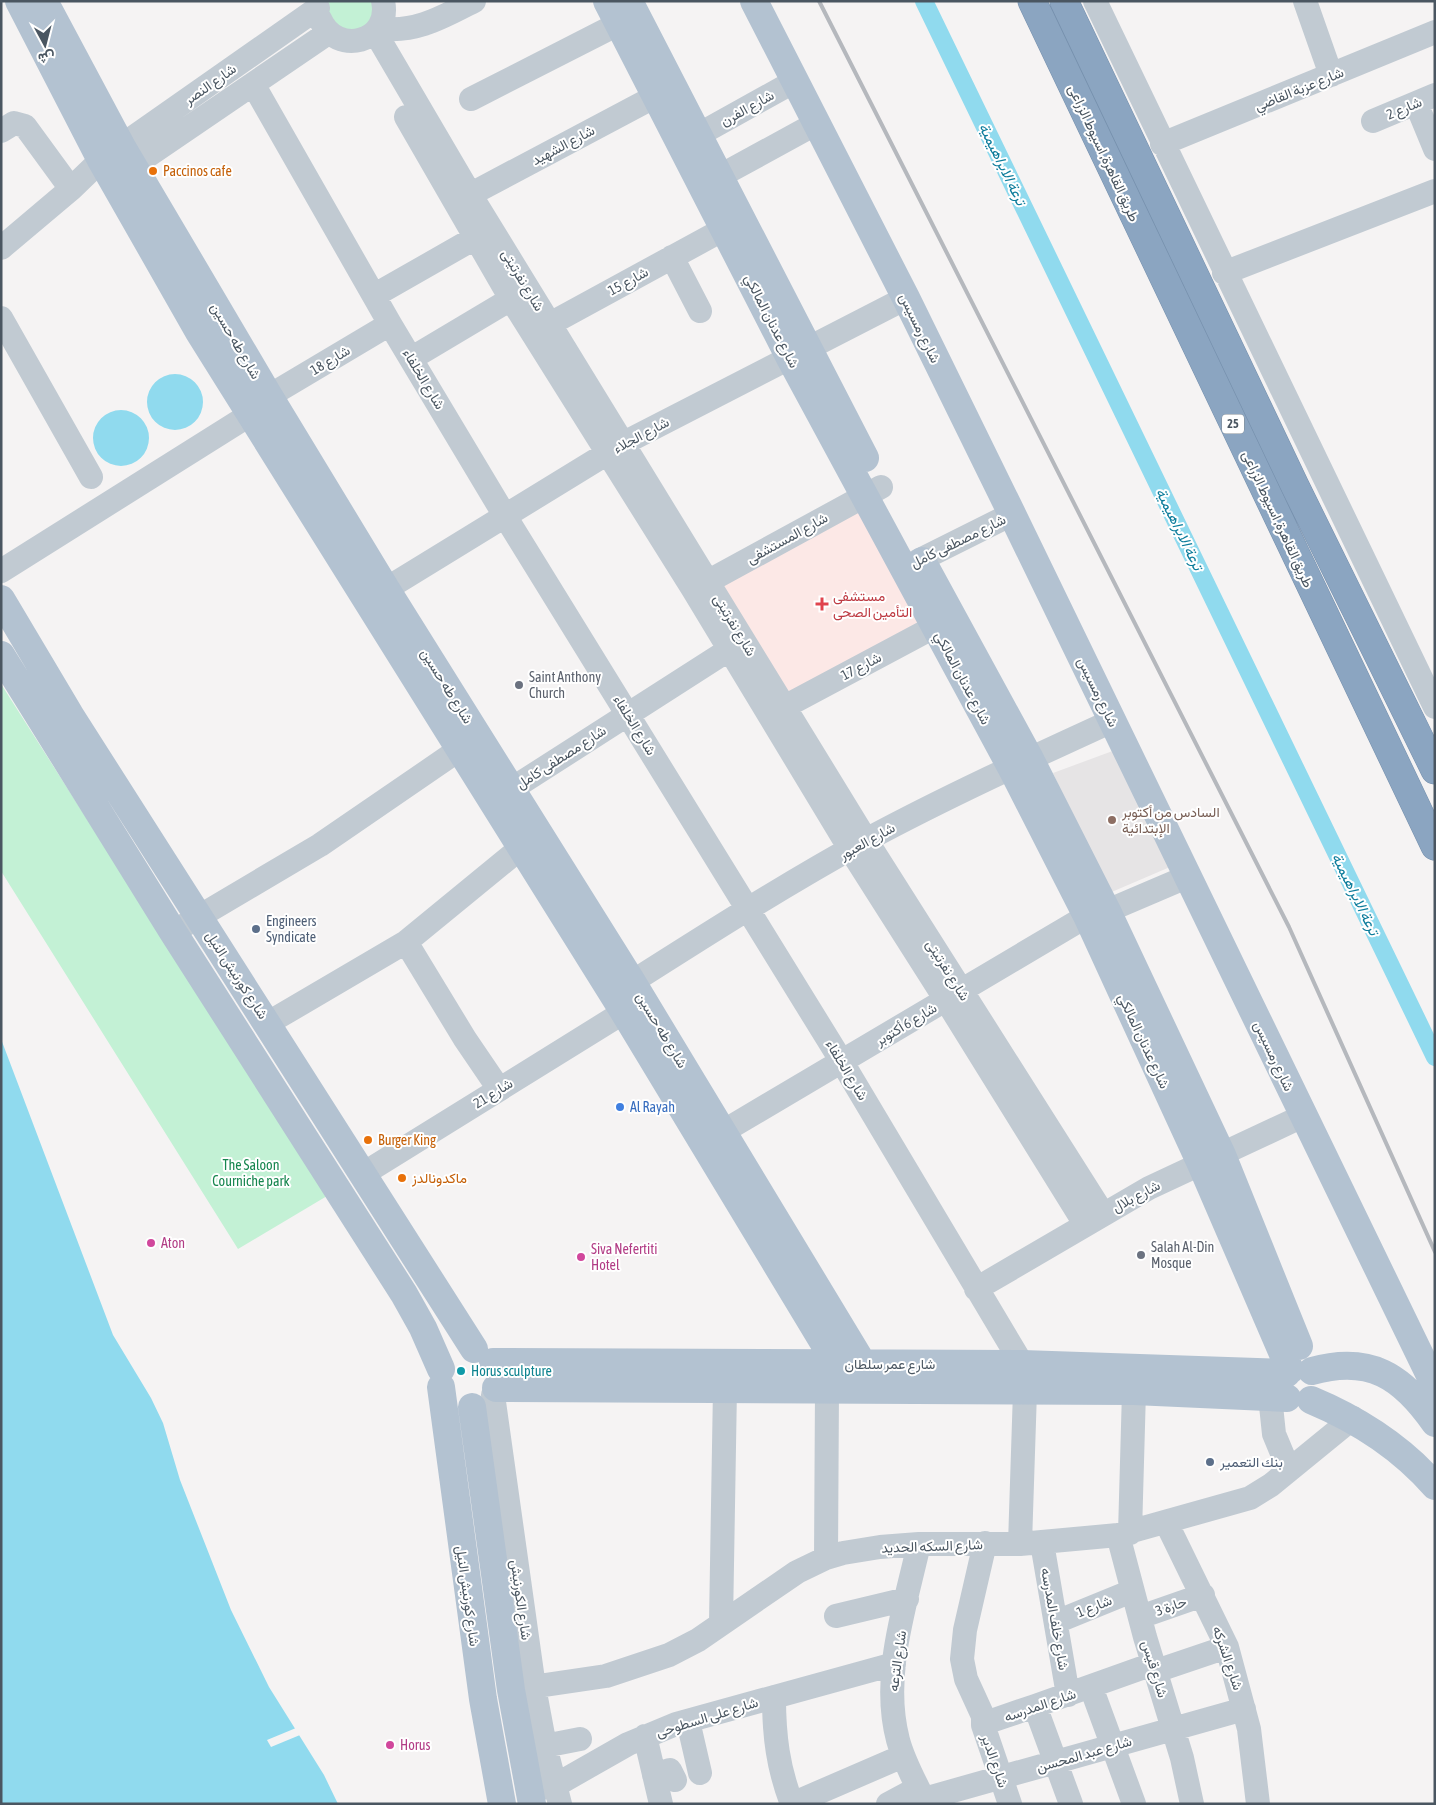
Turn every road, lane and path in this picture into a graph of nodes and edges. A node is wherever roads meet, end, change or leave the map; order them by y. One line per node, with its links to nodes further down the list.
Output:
1 (19, 1): 27 (main road, شارع طه حسين)
2 (383, 1): 13 (street)
3 (474, 1): 13 (street)
4 (754, 1): 16 (main road, شارع رمسيس)
5 (1032, 1): 67 (highway, طريق القاهرة, اسيوط الزراعى / 25)
6 (1064, 1): 66 (highway, طريق القاهرة, اسيوط الزراعى / 25)
7 (1095, 1): 25 (street)
8 (1305, 1): 15 (street)
9 (49, 3): 27 (main road, شارع طه حسين)
10 (319, 5): 12 (street); 27 (street, شارع النصر)
11 (627, 7): 18 (main road, شارع عدنان المالكي); 19 (street)
12 (328, 32): 13 (street); 17 (street, شارع النصر)
13 (372, 33): 31 (street, شارع نفرتيتى)
14 (1433, 37): 15 (street, شارع عزبة القاضي)
15 (1331, 76): 25 (street, شارع عزبة القاضي)
16 (796, 81): 22 (main road, شارع رمسيس); 24 (street, شارع الفرن)
17 (253, 84): 27 (street, شارع النصر); 37 (street, شارع الخلفاء)
18 (664, 91): 24 (main road, شارع عدنان المالكي); 31 (street, شارع الشهيد); 32 (main road, شارع عدنان المالكي)
19 (471, 99)
20 (1426, 99): 21 (street, شارع 2); 26 (street)
21 (1374, 121)
22 (817, 123): 28 (street); 38 (main road, شارع رمسيس)
23 (1, 131): 29 (street)
24 (698, 135): 28 (main road, شارع عدنان المالكي)
25 (1162, 144): 36 (street)
26 (1435, 149)
27 (117, 163): 29 (street); 46 (main road, شارع طه حسين)
28 (720, 176): 44 (main road, شارع عدنان المالكي)
29 (71, 189): 34 (street)
30 (1435, 191): 36 (street)
31 (462, 198): 33 (street, شارع نفرتيتى); 43 (street, شارع نفرتيتى)
32 (724, 229): 35 (street, شارع 15); 44 (main road, شارع عدنان المالكي)
33 (475, 238): 37 (street); 39 (street, شارع نفرتيتى)
34 (1, 248)
35 (672, 257): 40 (street); 43 (street, شارع 15)
36 (1224, 273): 60 (street)
37 (375, 295): 42 (street, شارع الخلفاء)
38 (906, 298): 44 (street, شارع الجلاء); 50 (main road, شارع رمسيس)
39 (511, 299): 43 (street, شارع نفرتيتى); 45 (street)
40 (700, 311)
41 (1, 318): 48 (street)
42 (390, 324): 45 (street, شارع الخلفاء); 46 (street, شارع 18)
43 (541, 329): 47 (street, شارع نفرتيتى)
44 (800, 353): 47 (street, شارع الجلاء); 49 (main road, شارع عدنان المالكي)
45 (412, 358): 51 (street, شارع الخلفاء)
46 (260, 405): 53 (street, شارع 18); 55 (main road, شارع طه حسين); 64 (main road, شارع طه حسين)
47 (616, 447): 51 (street, شارع الجلاء); 54 (street, شارع نفرتيتى)
48 (91, 476)
49 (873, 492): 52 (main road, شارع عدنان المالكي); 54 (street, شارع المستشفى)
50 (1012, 514): 52 (street, شارع مصطفى كامل); 63 (main road, شارع رمسيس)
51 (505, 516): 55 (street, شارع الجلاء); 62 (street, شارع الخلفاء)
52 (912, 564): 57 (main road, شارع عدنان المالكي)
53 (1, 571)
54 (701, 585): 58 (street, شارع نفرتيتى); 61 (street, شارع نفرتيتى)
55 (386, 589): 68 (main road, شارع طه حسين)
56 (1, 599): 75 (main road, شارع كورنيش النيل)
57 (944, 622): 61 (street, شارع 17); 65 (main road, شارع عدنان المالكي)
58 (730, 650): 61 (street, شارع نفرتيتى); 62 (street, شارع مصطفى كامل)
59 (1, 655): 76 (main road, شارع كورنيش النيل)
60 (1435, 707)
61 (777, 711): 69 (street, شارع نفرتيتى)
62 (628, 714): 68 (street, شارع مصطفى كامل); 73 (street, شارع الخلفاء)
63 (1112, 721): 65 (street, شارع العبور); 72 (main road, شارع رمسيس)
64 (460, 749): 68 (main road, شارع طه حسين); 75 (street)
65 (1020, 763): 69 (street, شارع العبور); 74 (main road, شارع عدنان المالكي)
66 (1431, 764): 67 (highway)
67 (1398, 772): 70 (highway, طريق القاهرة, اسيوط الزراعى / 25)
68 (502, 795): 71 (main road, شارع طه حسين); 78 (main road, شارع طه حسين)
69 (858, 845): 73 (street, شارع العبور); 79 (street, شارع نفرتيتى)
70 (1435, 846)
71 (522, 847): 77 (street); 80 (main road, شارع طه حسين)
72 (1189, 876): 74 (street, شارع 6 أكتوبر); 84 (main road, شارع رمسيس)
73 (747, 909): 78 (street, شارع العبور); 82 (street, شارع الخلفاء)
74 (1097, 914): 79 (street, شارع 6 أكتوبر); 86 (main road, شارع عدنان المالكي)
75 (199, 916): 76 (street); 81 (main road, شارع كورنيش النيل)
76 (173, 932): 92 (main road, شارع كورنيش النيل)
77 (406, 942): 81 (street); 83 (street)
78 (632, 982): 85 (main road, شارع طه حسين)
79 (954, 995): 82 (street, شارع 6 أكتوبر); 88 (street, شارع نفرتيتى)
80 (624, 1012): 83 (street, شارع 21); 90 (main road, شارع طه حسين)
81 (268, 1023): 87 (main road, شارع كورنيش النيل)
82 (842, 1062): 85 (street, شارع 6 أكتوبر); 89 (street, شارع الخلفاء)
83 (499, 1090): 87 (street, شارع 21)
84 (1303, 1116): 86 (street, شارع بلال); 93 (main road, شارع رمسيس)
85 (724, 1131): 90 (main road, شارع طه حسين)
86 (1212, 1160): 88 (street, شارع بلال); 95 (main road, شارع عدنان المالكي)
87 (362, 1174): 94 (main road, شارع كورنيش النيل)
88 (1094, 1219): 89 (street, شارع بلال)
89 (976, 1289): 91 (street, شارع الخلفاء)
90 (841, 1350): 91 (main road, شارع عمر سلطان); 94 (main road, شارع عمر سلطان)
91 (1022, 1364): 95 (main road, شارع عمر سلطان)
92 (441, 1378): 94 (main road); 94 (main road); 143 (main road, شارع كورنيش النيل)
93 (1430, 1378): 96 (main road)
94 (486, 1380): 97 (main road, شارع عمر سلطان); 122 (main road, شارع كورنيش النيل)
95 (1295, 1382): 96 (main road); 99 (main road, شارع عمر سلطان); 101 (main road); 103 (street)
96 (1405, 1387): 102 (main road)
97 (724, 1388): 98 (main road, شارع عمر سلطان); 117 (street)
98 (827, 1389): 100 (main road, شارع عمر سلطان); 110 (street)
99 (1134, 1391): 100 (main road, شارع عمر سلطان); 106 (street, شارع قيس)
100 (1025, 1392): 107 (street, شارع خلف المدرسه)
101 (1353, 1418): 103 (street, شارع السكه الحديد); 104 (main road)
102 (1435, 1423)
103 (1288, 1470): 105 (street, شارع السكه الحديد)
104 (1435, 1486)
105 (1166, 1522): 106 (street, شارع السكه الحديد); 112 (street, شارع الشركه)
106 (1124, 1534): 107 (street, شارع السكه الحديد); 111 (street, شارع قيس)
107 (1031, 1543): 109 (street, شارع السكه الحديد); 116 (street, شارع خلف المدرسه)
108 (919, 1544): 109 (street, شارع السكه الحديد); 110 (street, شارع السكه الحديد); 113 (street, شارع الترعه)
109 (985, 1544): 127 (street, شارع المدرسه)
110 (826, 1558): 117 (street, شارع السكه الحديد)
111 (1132, 1590): 115 (street, شارع قيس); 116 (street, شارع 1)
112 (1203, 1595): 115 (street, حارة 3); 118 (street, شارع الشركه)
113 (907, 1599): 114 (street); 119 (street, شارع الترعه)
114 (836, 1616)
115 (1140, 1617): 120 (street, شارع قيس)
116 (1056, 1622): 123 (street, شارع خلف المدرسه)
117 (721, 1623): 122 (street, شارع السكه الحديد)
118 (1227, 1647): 120 (street, شارع المدرسه); 126 (street, شارع الشركه)
119 (894, 1664): 124 (street, شارع على السطوحى); 134 (street, شارع الترعه)
120 (1155, 1668): 121 (street, شارع المدرسه); 129 (street, شارع قيس)
121 (1091, 1687): 123 (street, شارع المدرسه); 132 (street)
122 (522, 1688): 133 (main road, شارع كورنيش النيل)
123 (1068, 1695): 125 (street, شارع المدرسه)
124 (774, 1697): 128 (street, شارع على السطوحى); 144 (street)
125 (1036, 1706): 127 (street, شارع المدرسه); 135 (street)
126 (1244, 1709): 129 (street, شارع عبد المحسن); 150 (street, شارع الشركه)
127 (984, 1718): 137 (street, شارع الدير)
128 (688, 1721): 130 (street, شارع على السطوحى); 136 (street)
129 (1173, 1729): 132 (street, شارع عبد المحسن); 149 (street, شارع قيس)
130 (645, 1736): 138 (street, شارع على السطوحى); 142 (street)
131 (580, 1739): 133 (street)
132 (1112, 1746): 135 (street, شارع عبد المحسن); 148 (street)
133 (533, 1748): 138 (street); 139 (main road, شارع كورنيش النيل)
134 (903, 1756): 140 (street, شارع الترعه); 141 (street)
135 (1056, 1762): 137 (street, شارع عبد المحسن); 147 (street)
136 (700, 1774)
137 (1001, 1778): 140 (street, شارع عبد المحسن); 146 (street, شارع الدير)
138 (558, 1794): 139 (street, شارع على السطوحى)
139 (531, 1797)
140 (923, 1797): 145 (street, شارع عبد المحسن)
141 (816, 1799): 144 (street)
142 (660, 1803)
143 (502, 1804)
144 (792, 1804)
145 (888, 1804)
146 (1010, 1804)
147 (1071, 1804)
148 (1134, 1804)
149 (1192, 1804)
150 (1258, 1804)

